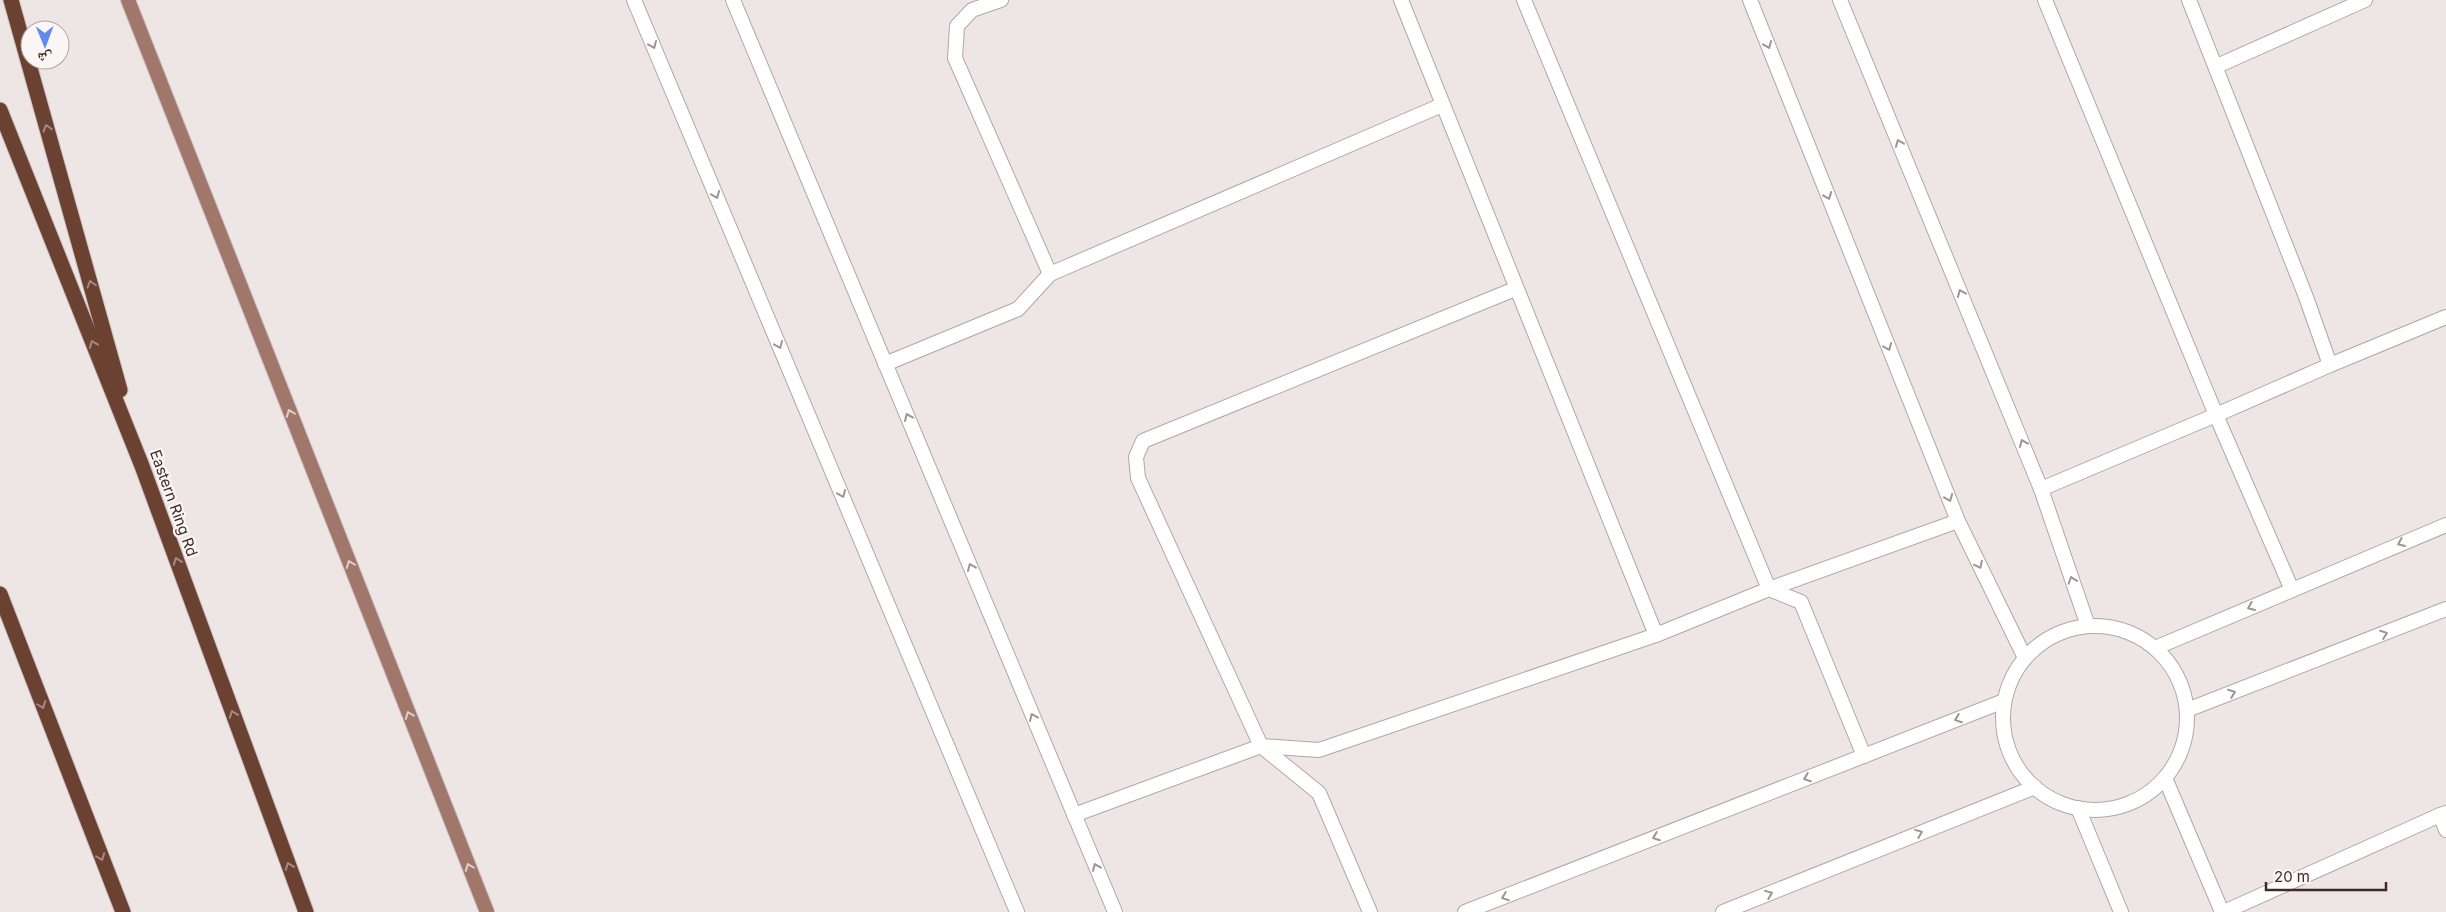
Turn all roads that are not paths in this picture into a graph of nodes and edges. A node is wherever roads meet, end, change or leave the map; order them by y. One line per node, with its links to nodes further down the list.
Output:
1 (11, 0): 22 (highway, one-way to 1)
2 (128, 0): 48 (main road, one-way to 2)
3 (634, 0): 49 (lane, one-way to 49)
4 (733, 0): 19 (lane)
5 (1001, 0): 16 (lane)
6 (1401, 0): 14 (lane)
7 (1524, 0): 26 (lane)
8 (1750, 0): 24 (lane, one-way to 24)
9 (1840, 0): 23 (lane, one-way to 9)
10 (2045, 0): 21 (lane)
11 (2189, 0): 13 (lane)
12 (2365, 0): 13 (lane)
13 (2217, 66): 20 (lane)
14 (1442, 105): 16 (lane); 17 (lane)
15 (0, 110): 22 (highway, Eastern Ring Rd, one-way to 15)
16 (1050, 274): 19 (lane)
17 (1515, 289): 32 (lane); 38 (lane)
18 (2446, 317): 20 (lane)
19 (885, 364): 44 (lane, one-way to 19)
20 (2330, 365): 21 (lane)
21 (2216, 414): 23 (lane); 27 (lane)
22 (142, 466): 47 (highway, Eastern Ring Rd, one-way to 22)
23 (2041, 489): 31 (lane, one-way to 23)
24 (1958, 521): 26 (lane); 34 (lane, one-way to 34)
25 (2446, 524): 27 (lane, one-way to 27)
26 (1769, 589): 32 (lane); 39 (lane)
27 (2292, 590): 33 (lane, one-way to 33)
28 (0, 594): 35 (highway)
29 (2446, 609): 37 (lane, one-way to 29)
30 (0, 613): 35 (highway)
31 (2088, 626): 33 (lane); 34 (lane)
32 (1656, 635): 38 (lane)
33 (2155, 648): 37 (lane)
34 (2024, 658): 36 (lane)
35 (30, 675): 46 (highway, one-way to 46)
36 (2004, 701): 39 (lane, one-way to 39); 41 (lane)
37 (2187, 710): 40 (lane)
38 (1261, 746): 44 (lane); 51 (lane)
39 (1864, 756): 52 (lane, one-way to 52)
40 (2165, 778): 42 (lane); 55 (lane)
41 (2034, 787): 42 (lane); 53 (lane, one-way to 41)
42 (2078, 808): 54 (lane)
43 (2443, 814): 45 (lane); 55 (lane)
44 (1074, 815): 50 (lane, one-way to 44)
45 (2446, 830)
46 (122, 912)
47 (306, 912)
48 (487, 912)
49 (1018, 912)
50 (1115, 912)
51 (1370, 912)
52 (1466, 912)
53 (1723, 912)
54 (2121, 912)
55 (2223, 912)

